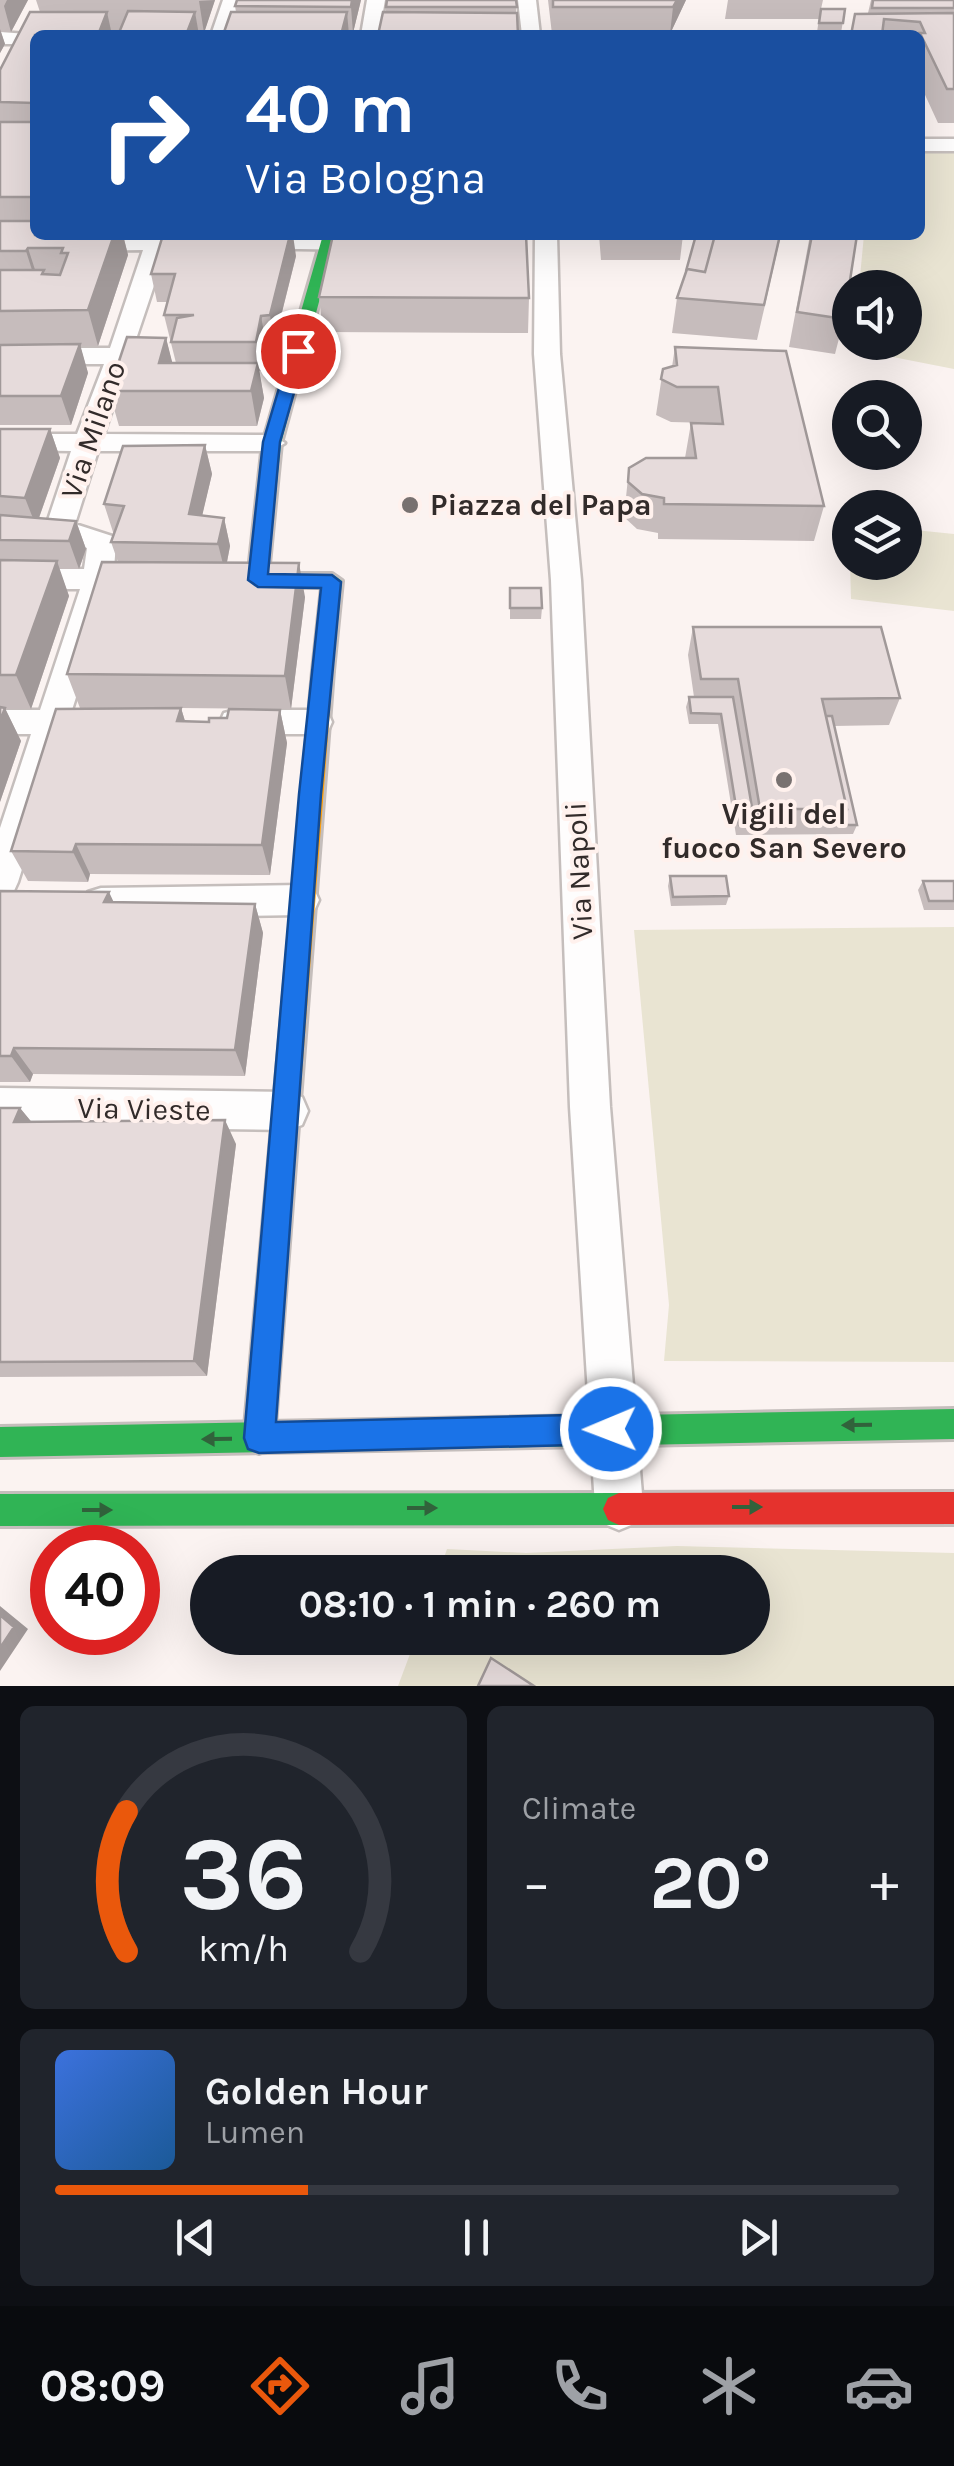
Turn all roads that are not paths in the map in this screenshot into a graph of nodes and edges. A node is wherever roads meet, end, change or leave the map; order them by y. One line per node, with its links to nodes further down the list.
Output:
1 (232, 0): 6 (street)
2 (376, 0): 7 (street)
3 (527, 0): 8 (street)
4 (40, 12): 5 (street)
5 (33, 30)
6 (222, 30)
7 (371, 30)
8 (530, 30)
9 (0, 38): 10 (street)
10 (28, 43)
11 (925, 145): 12 (street)
12 (954, 146)
13 (126, 240): 20 (street)
14 (158, 240): 23 (street, Via Milano)
15 (170, 240): 16 (street)
16 (299, 240)
17 (330, 240): 26 (street)
18 (342, 240): 21 (street)
19 (540, 242): 41 (street, Via Napoli)
20 (0, 244)
21 (389, 244)
22 (0, 356): 23 (street)
23 (119, 356): 25 (street, Via Milano)
24 (0, 442): 25 (street)
25 (85, 442): 26 (street); 28 (street, Via Milano)
26 (272, 442): 34 (street)
27 (0, 579): 28 (street)
28 (98, 579): 29 (street); 31 (street)
29 (158, 579)
30 (0, 722): 31 (street)
31 (52, 722): 32 (street); 35 (street)
32 (108, 722)
33 (203, 722): 34 (street)
34 (316, 722): 36 (street)
35 (6, 897)
36 (301, 900): 37 (street); 39 (street)
37 (75, 903)
38 (0, 1107): 39 (street, Via Vieste)
39 (288, 1112): 42 (street)
40 (954, 1424): 41 (street, one-way to 41)
41 (611, 1429): 42 (street); 44 (street, Via Napoli)
42 (259, 1438): 43 (street, one-way to 43)
43 (0, 1442)
44 (619, 1506): 45 (street, one-way to 45); 46 (street, one-way to 44)
45 (954, 1508)
46 (0, 1510)

